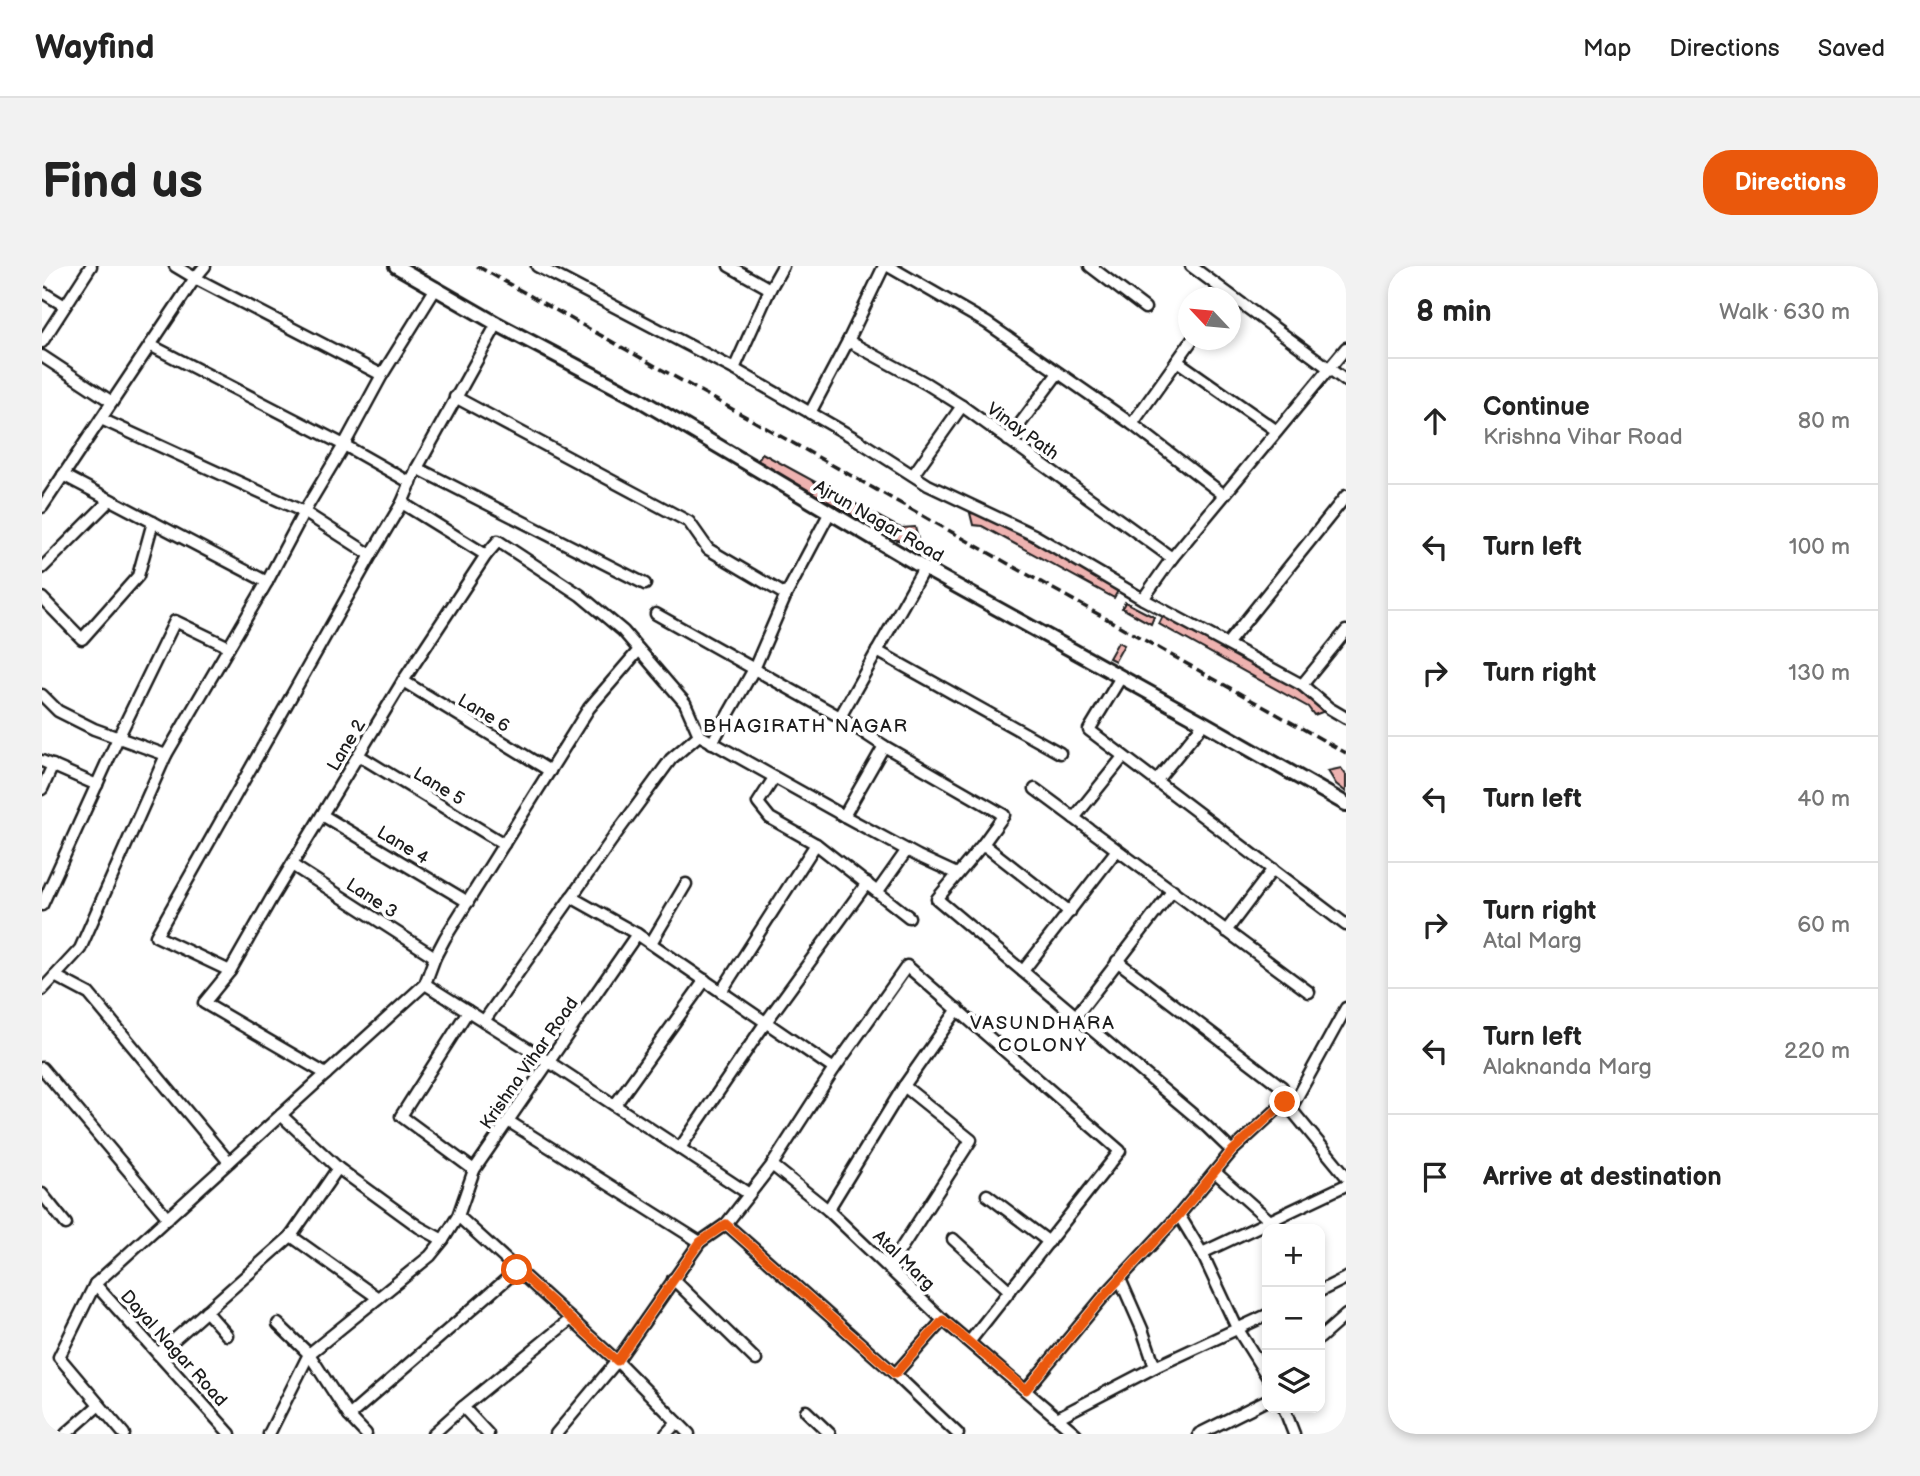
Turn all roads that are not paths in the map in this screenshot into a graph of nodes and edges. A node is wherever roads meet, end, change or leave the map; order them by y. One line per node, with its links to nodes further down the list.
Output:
1 (91, 266): 16 (street)
2 (175, 266): 11 (street)
3 (205, 266): 11 (street)
4 (396, 266): 13 (street, Ajrun Nagar Road)
5 (537, 266): 27 (street)
6 (729, 266): 14 (street)
7 (783, 266): 14 (street)
8 (886, 266): 20 (street); 29 (street)
9 (1090, 266): 18 (street)
10 (1191, 266): 12 (street)
11 (195, 278): 22 (street); 30 (street)
12 (1216, 287)
13 (436, 288): 19 (street, Ajrun Nagar Road); 30 (street)
14 (770, 289): 27 (street)
15 (42, 292): 16 (street)
16 (65, 306): 21 (street)
17 (1241, 306): 28 (street)
18 (1145, 308)
19 (497, 324): 32 (street); 51 (street, Ajrun Nagar Road)
20 (848, 341): 34 (street, Vinay Path); 35 (street)
21 (42, 342)
22 (150, 345): 33 (street); 40 (street)
23 (1346, 348): 28 (street)
24 (1185, 350): 26 (street)
25 (42, 356): 33 (street)
26 (1177, 361): 37 (street); 38 (street)
27 (734, 369): 35 (street)
28 (1329, 369): 31 (street); 38 (street)
29 (1058, 373): 37 (street); 39 (street)
30 (382, 375): 40 (street)
31 (1346, 381)
32 (455, 397): 41 (street); 60 (street)
33 (112, 402): 36 (street)
34 (962, 406): 39 (street, Vinay Path); 43 (street)
35 (810, 412): 43 (street)
36 (101, 419): 42 (street); 50 (street)
37 (1132, 425): 45 (street)
38 (1277, 431): 45 (street)
39 (1008, 440): 55 (street, Vinay Path)
40 (344, 445): 44 (street); 50 (street)
41 (417, 468): 44 (street); 59 (street)
42 (63, 475): 47 (street); 49 (street)
43 (913, 475): 62 (street)
44 (411, 483): 48 (street)
45 (1224, 495): 55 (street)
46 (1346, 496): 65 (street)
47 (110, 500): 52 (street); 56 (street)
48 (402, 503): 53 (street); 54 (street)
49 (42, 507)
50 (304, 512): 53 (street); 58 (street)
51 (829, 514): 57 (street, Ajrun Nagar Road); 60 (street)
52 (153, 522): 58 (street); 61 (street)
53 (371, 555): 120 (street)
54 (486, 555): 67 (street, Lane 2); 71 (street, Lane 2)
55 (1172, 558): 62 (street)
56 (42, 568)
57 (924, 568): 68 (street); 70 (street, Ajrun Nagar Road)
58 (267, 582): 66 (street)
59 (645, 584)
60 (786, 595): 69 (street)
61 (42, 598)
62 (1143, 600): 65 (street)
63 (656, 614): 69 (street)
64 (1346, 631): 72 (street)
65 (1227, 644): 72 (street)
66 (229, 648): 78 (street); 82 (street)
67 (639, 650): 77 (street); 87 (street)
68 (877, 651): 74 (street); 81 (street)
69 (754, 669): 74 (street); 79 (street)
70 (1121, 677): 76 (street, Ajrun Nagar Road); 84 (street)
71 (403, 681): 83 (street, Lane 2); 87 (street, Lane 6)
72 (1302, 685): 75 (street)
73 (42, 695): 78 (street)
74 (839, 717): 80 (street)
75 (1346, 718)
76 (1204, 723): 89 (street); 93 (street, Ajrun Nagar Road)
77 (699, 735): 79 (street); 109 (street)
78 (118, 738): 82 (street); 90 (street)
79 (712, 743): 88 (street)
80 (884, 746): 95 (street); 99 (street)
81 (1060, 754)
82 (166, 755): 122 (street)
83 (358, 755): 94 (street, Lane 2); 97 (street, Lane 5)
84 (1123, 757): 89 (street); 96 (street)
85 (42, 761): 86 (street)
86 (53, 765): 90 (street); 91 (street)
87 (550, 771): 97 (street)
88 (774, 778): 95 (street); 98 (street)
89 (1157, 780): 103 (street)
90 (97, 785): 111 (street)
91 (42, 789)
92 (1035, 789): 96 (street)
93 (1346, 804)
94 (322, 815): 102 (street, Lane 2); 110 (street, Lane 4)
95 (844, 816): 100 (street)
96 (1073, 818): 101 (street)
97 (504, 844): 110 (street)
98 (816, 844): 105 (street); 126 (street)
99 (984, 844): 104 (street); 112 (street)
100 (907, 850): 104 (street); 108 (street)
101 (1116, 851): 107 (street); 112 (street)
102 (292, 865): 118 (street, Lane 3); 120 (street, Lane 2)
103 (1273, 869): 114 (street); 115 (street)
104 (957, 874): 121 (street)
105 (867, 883): 108 (street); 133 (street)
106 (686, 884): 117 (street)
107 (1173, 890): 115 (street); 119 (street)
108 (878, 891): 113 (street)
109 (571, 897): 116 (street); 132 (street)
110 (468, 902): 118 (street)
111 (42, 905)
112 (1070, 912): 121 (street)
113 (909, 917)
114 (1346, 925)
115 (1226, 931): 127 (street)
116 (637, 934): 117 (street); 134 (street, Krishna Vihar Road)
117 (651, 943): 123 (street)
118 (435, 957): 124 (street)
119 (1117, 961): 131 (street); 140 (street)
120 (230, 971): 137 (street, Lane 2)
121 (1023, 971): 131 (street)
122 (55, 976): 125 (street); 145 (street)
123 (705, 980): 126 (street); 139 (street)
124 (425, 984): 130 (street); 137 (street)
125 (42, 990)
126 (721, 992): 133 (street)
127 (1309, 992)
128 (1346, 1008): 140 (street)
129 (958, 1009): 136 (street); 138 (street); 166 (street)
130 (468, 1011): 132 (street); 148 (street)
131 (1076, 1016): 144 (street)
132 (484, 1021): 134 (street)
133 (766, 1022): 136 (street); 143 (street)
134 (549, 1062): 139 (street); 142 (street, Krishna Vihar Road)
135 (42, 1068): 158 (street)
136 (834, 1069): 146 (street)
137 (326, 1074): 141 (street)
138 (904, 1086): 155 (street); 168 (street)
139 (615, 1105): 143 (street)
140 (1288, 1105): 144 (street); 150 (street)
141 (281, 1115): 145 (street); 147 (street)
142 (508, 1121): 148 (street, Krishna Vihar Road); 165 (street)
143 (680, 1148): 153 (street)
144 (1232, 1151): 149 (street)
145 (229, 1162): 158 (street)
146 (772, 1165): 153 (street); 155 (street, Atal Marg)
147 (338, 1168): 162 (street); 164 (street)
148 (474, 1170): 157 (street, Krishna Vihar Road)
149 (1215, 1172): 156 (street); 159 (street)
150 (1346, 1176)
151 (1346, 1185): 159 (street)
152 (42, 1194): 160 (street)
153 (749, 1194): 161 (street)
154 (987, 1195): 166 (street)
155 (828, 1210): 168 (street, Atal Marg)
156 (1179, 1215): 167 (street); 172 (street)
157 (458, 1216): 164 (street, Krishna Vihar Road); 169 (street)
158 (168, 1218): 173 (street)
159 (1270, 1221): 167 (street)
160 (66, 1224)
161 (726, 1224): 165 (street); 193 (street)
162 (291, 1236): 176 (street); 177 (street)
163 (953, 1239): 175 (street)
164 (443, 1240): 176 (street, Krishna Vihar Road)
165 (700, 1242): 171 (street)
166 (1049, 1242): 175 (street)
167 (1202, 1253): 183 (street)
168 (889, 1267): 181 (street, Atal Marg)
169 (517, 1270): 180 (street); 200 (street)
170 (1346, 1278): 174 (street)
171 (673, 1279): 189 (street); 190 (street)
172 (1119, 1279): 191 (street); 194 (street)
173 (95, 1284): 187 (street, Dayal Nagar Road); 196 (street)
174 (1325, 1288)
175 (1010, 1291): 186 (street)
176 (378, 1298): 188 (street, Krishna Vihar Road)
177 (206, 1311): 185 (street); 187 (street)
178 (1346, 1315): 184 (street)
179 (1262, 1317): 183 (street)
180 (571, 1319): 190 (street); 197 (street)
181 (943, 1320): 186 (street, Atal Marg); 193 (street)
182 (278, 1324): 188 (street)
183 (1237, 1328): 191 (street); 192 (street)
184 (1325, 1334)
185 (227, 1335)
186 (970, 1341): 194 (street, Atal Marg)
187 (158, 1354): 205 (street, Dayal Nagar Road)
188 (309, 1354): 200 (street); 206 (street, Krishna Vihar Road)
189 (756, 1360)
190 (617, 1361): 202 (street); 210 (street)
191 (1155, 1367): 201 (street)
192 (1262, 1368)
193 (895, 1374): 214 (street)
194 (1026, 1390): 201 (street, Atal Marg)
195 (1262, 1402): 216 (street)
196 (99, 1405): 203 (street); 204 (street)
197 (463, 1407): 208 (street); 209 (street)
198 (806, 1411): 213 (street)
199 (1286, 1413): 217 (street)
200 (349, 1416): 207 (street)
201 (1056, 1418): 215 (street, Atal Marg)
202 (677, 1422): 211 (street); 212 (street)
203 (66, 1434)
204 (124, 1434)
205 (230, 1434)
206 (269, 1434)
207 (366, 1434)
208 (433, 1434)
209 (488, 1434)
210 (556, 1434)
211 (666, 1434)
212 (690, 1434)
213 (830, 1434)
214 (958, 1434)
215 (1076, 1434)
216 (1199, 1434)
217 (1294, 1434)

